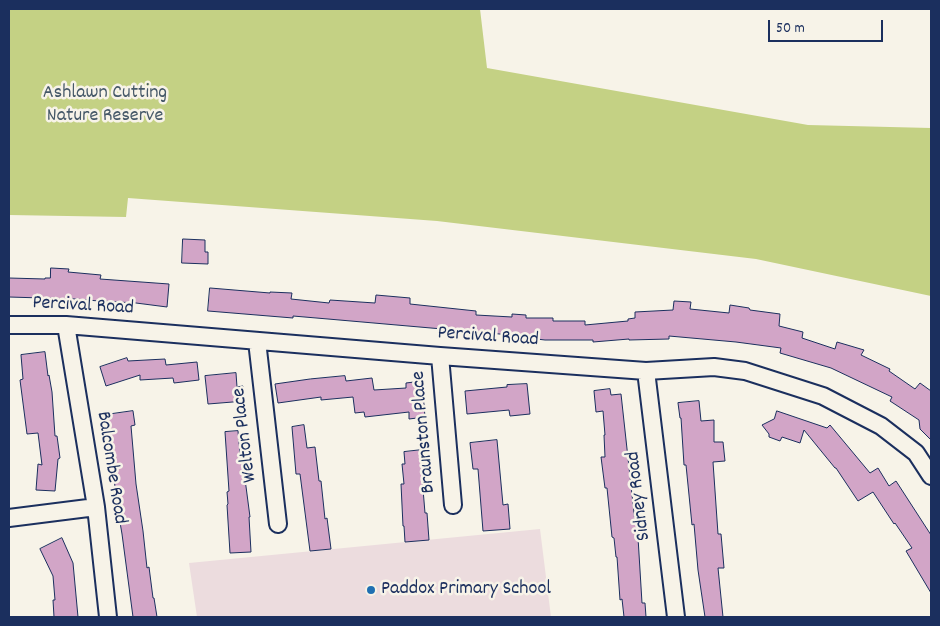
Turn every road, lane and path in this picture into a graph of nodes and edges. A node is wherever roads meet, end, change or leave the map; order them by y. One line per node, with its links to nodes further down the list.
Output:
1 (9, 325): 2 (street, Percival Road)
2 (66, 325): 3 (street, Percival Road); 8 (street, Balcombe Road)
3 (257, 341): 4 (street, Percival Road); 10 (street, Welton Place)
4 (440, 356): 5 (street, Percival Road); 7 (street, Braunston Place)
5 (646, 370): 6 (street, Percival Road); 12 (street, Sidney Road)
6 (931, 476)
7 (453, 505)
8 (96, 507): 9 (street); 11 (street, Balcombe Road)
9 (9, 518)
10 (278, 524)
11 (108, 617)
12 (676, 617)

